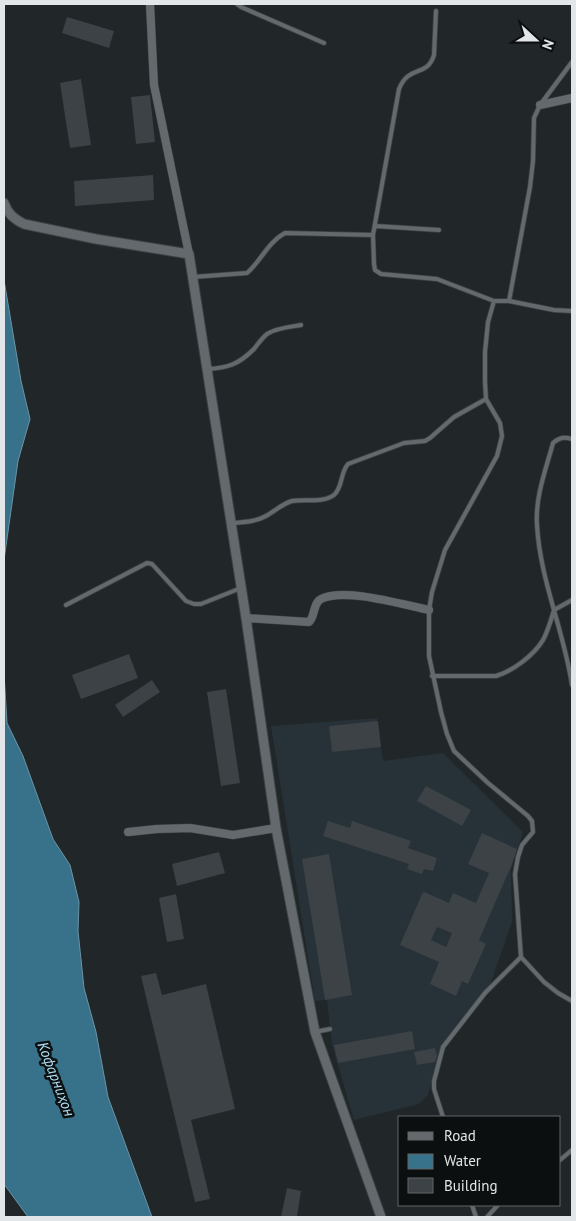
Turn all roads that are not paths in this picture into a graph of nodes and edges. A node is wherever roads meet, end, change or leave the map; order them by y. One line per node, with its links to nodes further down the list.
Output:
1 (150, 4): 12 (street)
2 (237, 4): 4 (lane)
3 (436, 11): 9 (lane)
4 (324, 43)
5 (572, 62): 7 (lane)
6 (572, 98): 7 (street)
7 (540, 104): 15 (lane)
8 (4, 203): 12 (street)
9 (375, 226): 10 (lane); 11 (lane)
10 (439, 230)
11 (373, 235): 13 (lane); 14 (lane)
12 (189, 254): 13 (street)
13 (193, 277): 18 (street)
14 (494, 300): 15 (lane); 19 (lane)
15 (509, 301): 16 (lane)
16 (572, 311)
17 (301, 325): 18 (lane)
18 (207, 369): 21 (street)
19 (486, 400): 21 (lane); 25 (lane)
20 (572, 440): 26 (lane)
21 (231, 523): 22 (street)
22 (241, 588): 24 (lane); 27 (street)
23 (572, 600): 26 (lane)
24 (66, 605)
25 (429, 610): 27 (street); 28 (lane)
26 (554, 610): 28 (lane); 29 (lane)
27 (246, 618): 30 (street)
28 (432, 676): 32 (lane)
29 (572, 685)
30 (276, 828): 31 (street); 35 (street)
31 (128, 832)
32 (521, 957): 33 (lane); 36 (lane)
33 (572, 1001)
34 (330, 1029): 35 (lane)
35 (315, 1032): 40 (street)
36 (443, 1116)
37 (572, 1150): 38 (lane)
38 (561, 1159)
39 (497, 1206): 41 (lane)
40 (381, 1217)
41 (486, 1217)

